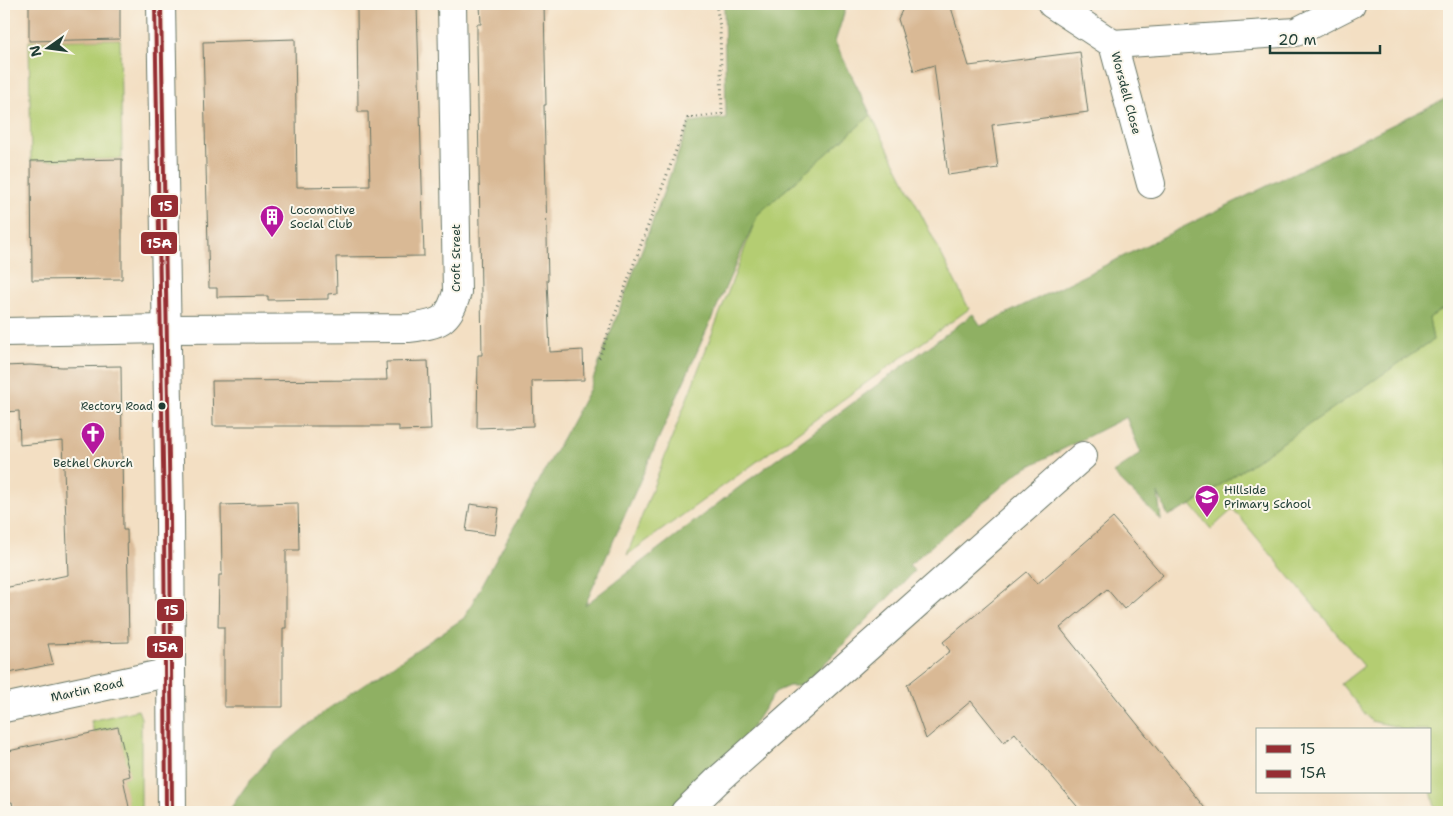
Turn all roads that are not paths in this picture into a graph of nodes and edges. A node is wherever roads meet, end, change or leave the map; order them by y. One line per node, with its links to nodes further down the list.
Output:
1 (161, 4): 7 (street)
2 (452, 4): 7 (street, Croft Street)
3 (1052, 4): 5 (street, Worsdell Close)
4 (1351, 4): 5 (street)
5 (1113, 44): 6 (street, Worsdell Close)
6 (1151, 184)
7 (166, 328): 8 (street); 10 (street)
8 (4, 332)
9 (1083, 456): 13 (street)
10 (171, 672): 11 (street, Martin Road); 12 (street)
11 (4, 708)
12 (172, 812)
13 (685, 812)

